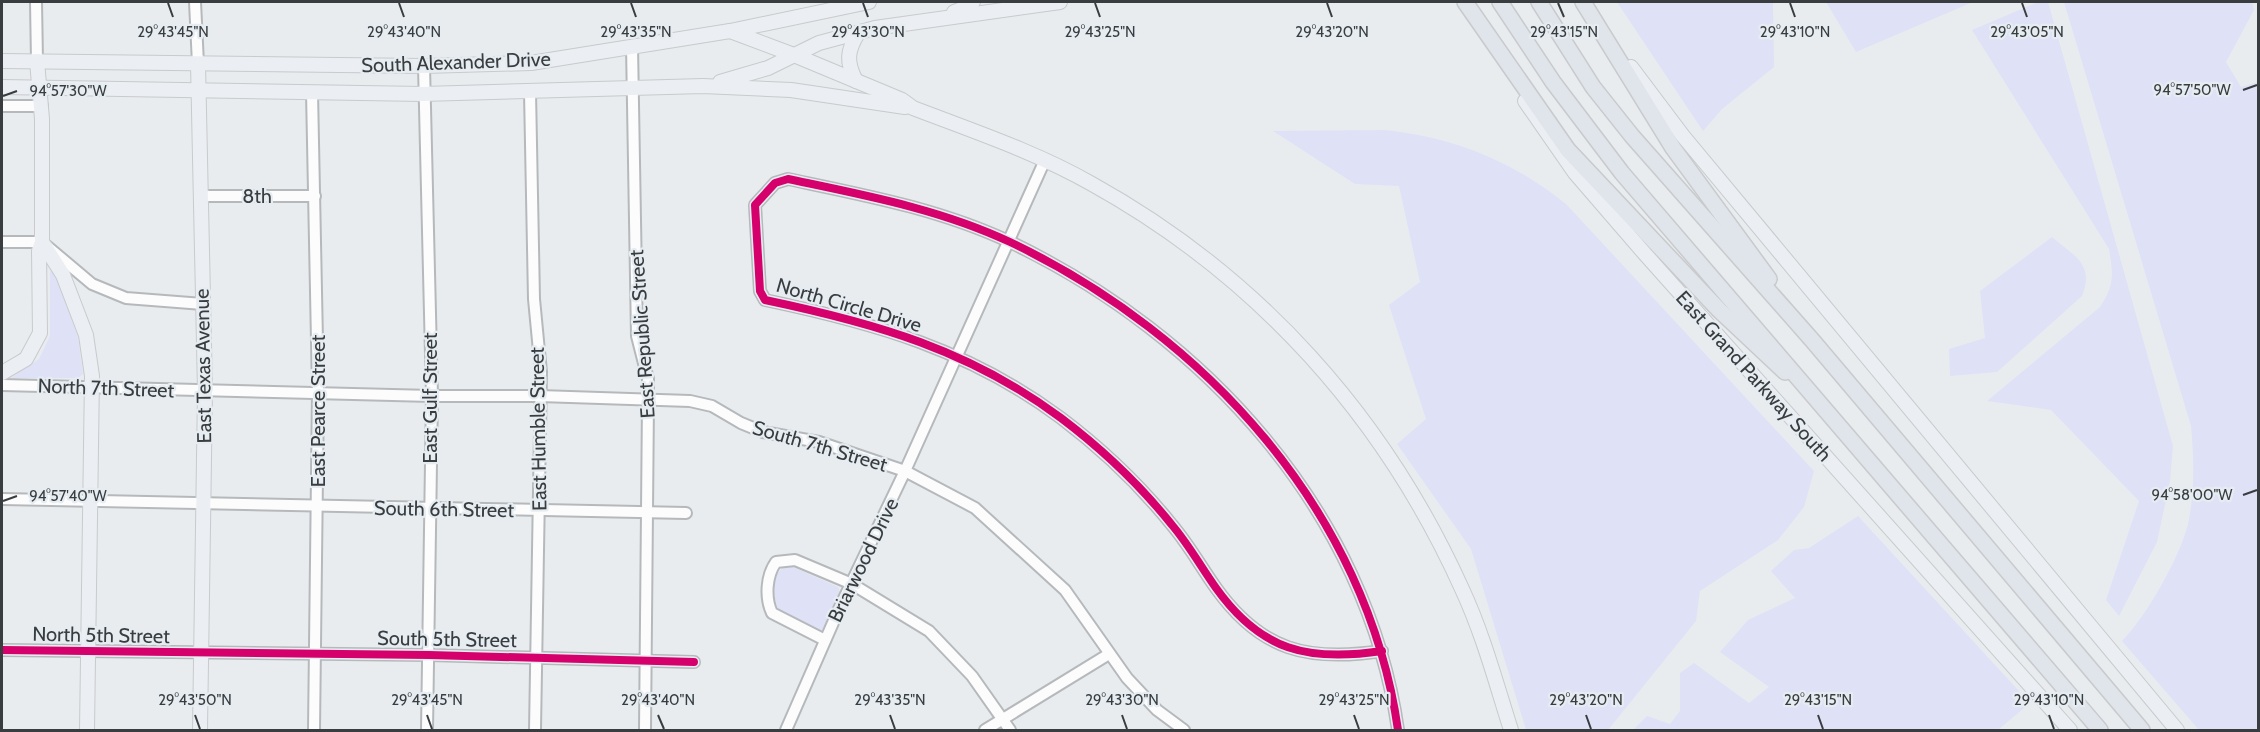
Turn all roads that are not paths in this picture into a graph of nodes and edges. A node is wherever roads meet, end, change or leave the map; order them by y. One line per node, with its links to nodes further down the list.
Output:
1 (36, 2): 16 (street)
2 (195, 2): 17 (street, East Texas Avenue)
3 (869, 2): 11 (main road)
4 (973, 2): 10 (main road)
5 (1059, 2): 10 (main road)
6 (1465, 2): 47 (highway); 83 (main road, East Grand Parkway South)
7 (1500, 2): 47 (highway, East Grand Parkway South)
8 (1539, 2): 38 (highway)
9 (1584, 2): 38 (highway); 86 (main road)
10 (932, 19): 12 (main road)
11 (730, 31): 13 (main road, South Alexander Drive); 14 (main road, South Alexander Drive)
12 (858, 33): 14 (main road); 19 (main road)
13 (632, 46): 18 (main road, South Alexander Drive); 23 (street, East Republic Street)
14 (794, 54): 19 (main road, South Alexander Drive); 21 (main road)
15 (2, 61): 16 (main road, South Alexander Drive)
16 (38, 61): 17 (main road, South Alexander Drive); 20 (main road)
17 (198, 64): 18 (main road, South Alexander Drive); 24 (main road, East Texas Avenue)
18 (424, 66): 27 (street, East Gulf Street)
19 (856, 81): 30 (main road, South Alexander Drive)
20 (40, 86): 22 (main road, South Alexander Drive); 24 (main road, South Alexander Drive); 29 (main road)
21 (703, 86): 23 (main road, South Alexander Drive); 30 (main road, South Alexander Drive)
22 (2, 87)
23 (633, 87): 26 (main road, South Alexander Drive); 48 (street, East Republic Street)
24 (198, 89): 25 (main road, South Alexander Drive); 32 (main road, East Texas Avenue)
25 (312, 92): 27 (main road, South Alexander Drive); 33 (street, East Pearce Street)
26 (530, 92): 27 (main road, South Alexander Drive); 46 (street, East Humble Street)
27 (423, 94): 45 (street, East Gulf Street)
28 (2, 106): 29 (street)
29 (42, 106): 35 (main road)
30 (913, 108): 31 (main road, South Alexander Drive)
31 (1045, 160): 36 (street, Briarwood Drive); 82 (main road, South Alexander Drive)
32 (200, 196): 33 (street, 8th); 37 (main road, East Texas Avenue)
33 (315, 196): 44 (street, East Pearce Street)
34 (2, 242): 35 (street)
35 (42, 242): 37 (street); 40 (main road); 42 (main road)
36 (1009, 242): 39 (street, Briarwood Drive); 39 (street, North Circle Drive); 61 (street)
37 (203, 304): 43 (main road, East Texas Avenue)
38 (1812, 340): 85 (highway)
39 (956, 356): 49 (street, Briarwood Drive); 61 (street, North Circle Drive)
40 (2, 373)
41 (2, 385): 42 (street, North 7th Street)
42 (90, 387): 43 (street, North 7th Street); 51 (main road)
43 (205, 391): 44 (street, North 7th Street); 52 (main road, East Texas Avenue)
44 (318, 391): 45 (street, South 7th Street); 53 (street, East Pearce Street)
45 (432, 396): 46 (street, South 7th Street); 54 (street, East Gulf Street)
46 (540, 396): 48 (street, South 7th Street); 55 (street, East Humble Street)
47 (1817, 398): 84 (highway, East Grand Parkway South)
48 (648, 401): 49 (street, South 7th Street); 56 (street, East Republic Street)
49 (905, 471): 58 (street, Briarwood Drive); 65 (street, South 7th Street)
50 (2, 499): 51 (street, South 6th Street)
51 (89, 501): 52 (street, South 6th Street); 62 (main road)
52 (203, 502): 53 (street, South 6th Street); 63 (main road, East Texas Avenue)
53 (318, 505): 54 (street, South 6th Street); 64 (street, East Pearce Street)
54 (430, 509): 55 (street, South 6th Street); 66 (street, East Gulf Street)
55 (539, 510): 56 (street, South 6th Street); 67 (street, East Humble Street)
56 (645, 513): 57 (street, South 6th Street); 68 (street, East Republic Street)
57 (686, 513)
58 (852, 584): 59 (street, Briarwood Drive); 59 (street); 70 (street)
59 (825, 640): 77 (street, Briarwood Drive)
60 (2, 650): 62 (street, North 5th Street)
61 (1382, 651): 81 (street)
62 (89, 652): 63 (street, North 5th Street); 71 (main road)
63 (200, 652): 64 (street, South 5th Street); 72 (main road, East Texas Avenue)
64 (315, 654): 66 (street, South 5th Street); 73 (street, East Pearce Street)
65 (1109, 654): 70 (street); 80 (street, South 7th Street)
66 (429, 655): 67 (street, South 5th Street); 74 (street, East Gulf Street)
67 (537, 657): 68 (street, South 5th Street); 75 (street, East Humble Street)
68 (646, 660): 69 (street, South 5th Street); 76 (street, East Republic Street)
69 (694, 662)
70 (1002, 720): 78 (street); 79 (street)
71 (87, 730)
72 (200, 730)
73 (314, 730)
74 (427, 730)
75 (535, 730)
76 (645, 730)
77 (786, 730)
78 (985, 730)
79 (1010, 730)
80 (1184, 730)
81 (1398, 730)
82 (1511, 730)
83 (2070, 730)
84 (2100, 730)
85 (2142, 730)
86 (2177, 730)

